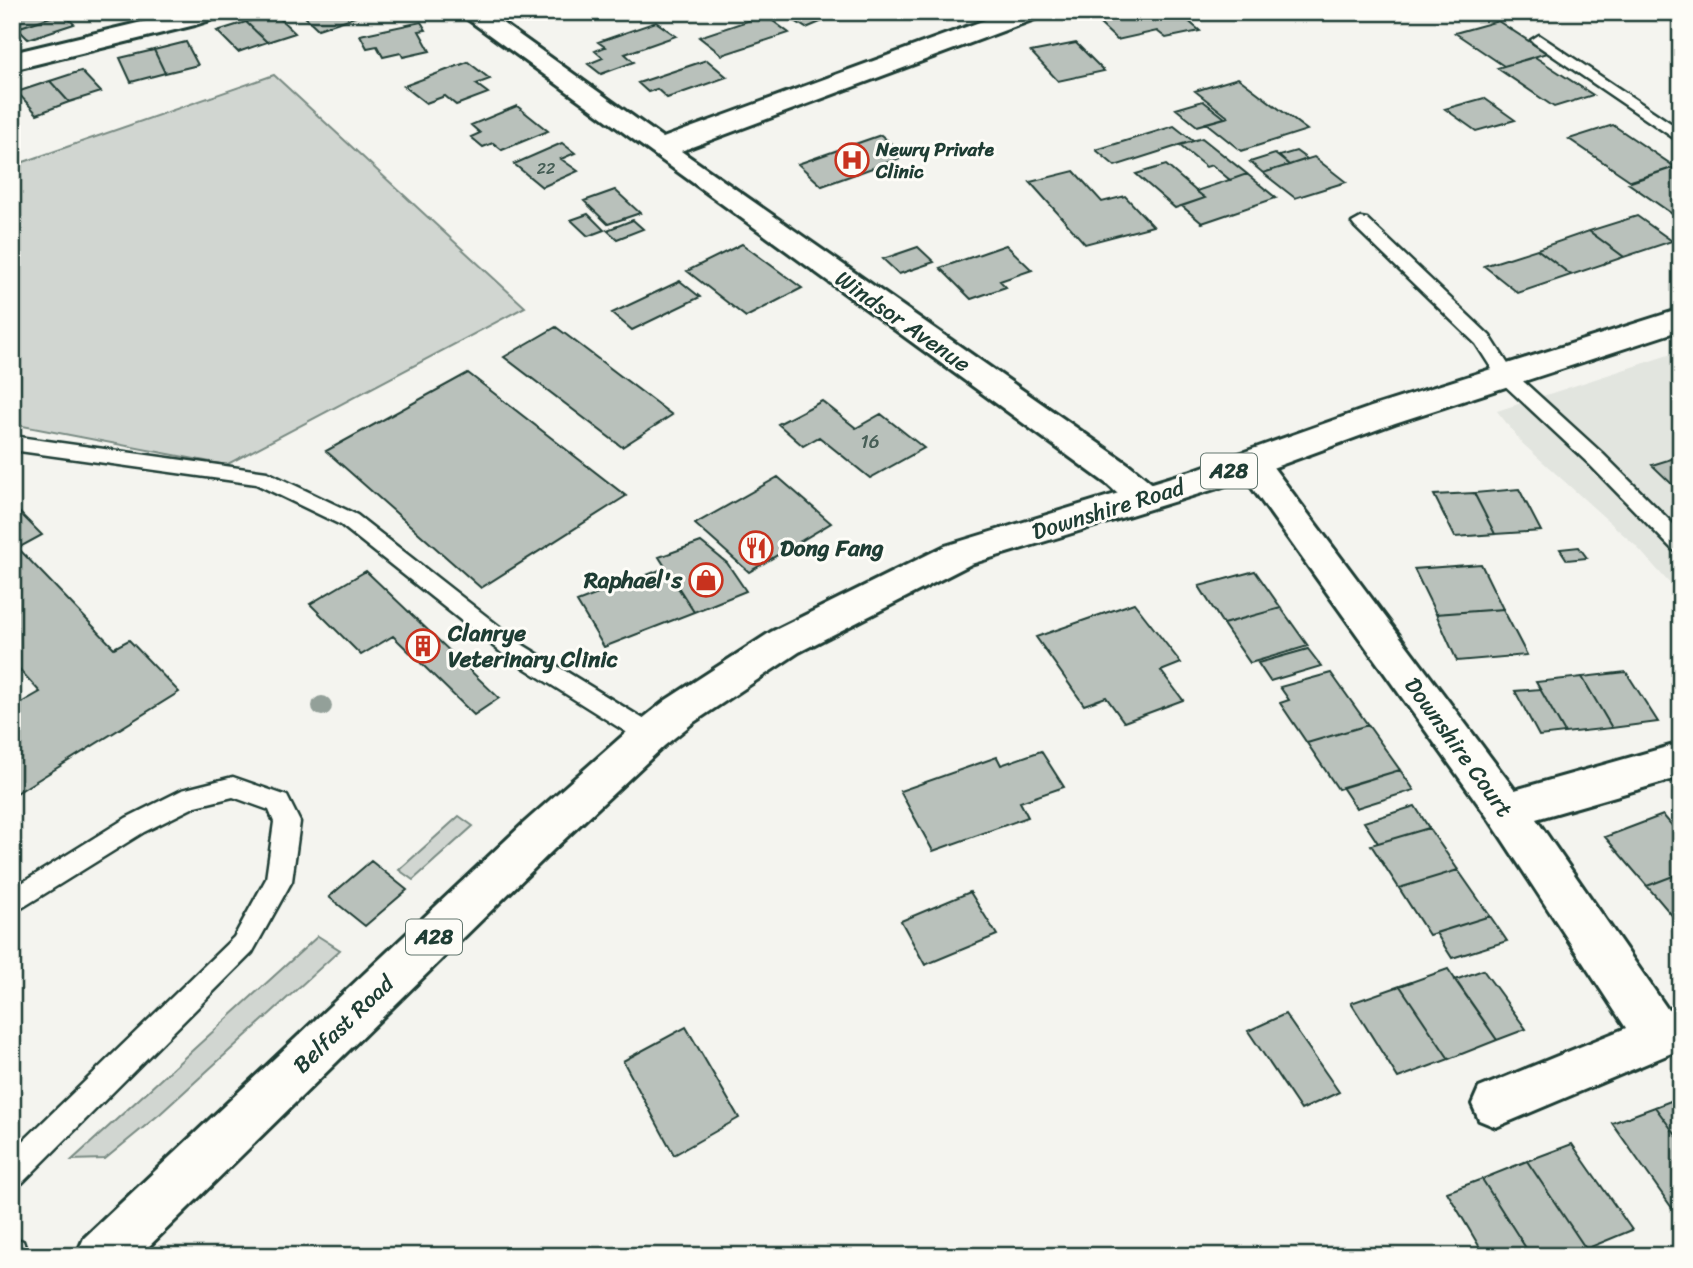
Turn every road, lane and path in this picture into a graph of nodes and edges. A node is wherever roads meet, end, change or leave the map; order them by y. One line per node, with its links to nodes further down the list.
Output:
1 (211, 12): 5 (main road)
2 (470, 12): 7 (main road, Windsor Avenue)
3 (1031, 12): 7 (main road)
4 (1539, 40): 6 (lane)
5 (12, 62)
6 (1681, 138)
7 (660, 149): 13 (main road, Windsor Avenue)
8 (1361, 223): 10 (lane)
9 (1681, 319): 10 (main road, Downshire Road / A28)
10 (1506, 376): 12 (main road, Downshire Road / A28); 14 (lane)
11 (12, 443): 16 (lane)
12 (1252, 463): 13 (main road, Downshire Road / A28); 18 (main road, Downshire Court)
13 (1143, 496): 15 (main road, Downshire Road / A28)
14 (1681, 545)
15 (785, 642): 16 (main road, Belfast Road / A28)
16 (650, 735): 23 (main road, Belfast Road / A28)
17 (1681, 760): 18 (main road)
18 (1506, 810): 20 (main road, Downshire Court)
19 (12, 903): 22 (lane)
20 (1670, 1031): 21 (main road, Downshire Court)
21 (1496, 1104)
22 (12, 1173)
23 (103, 1256)

